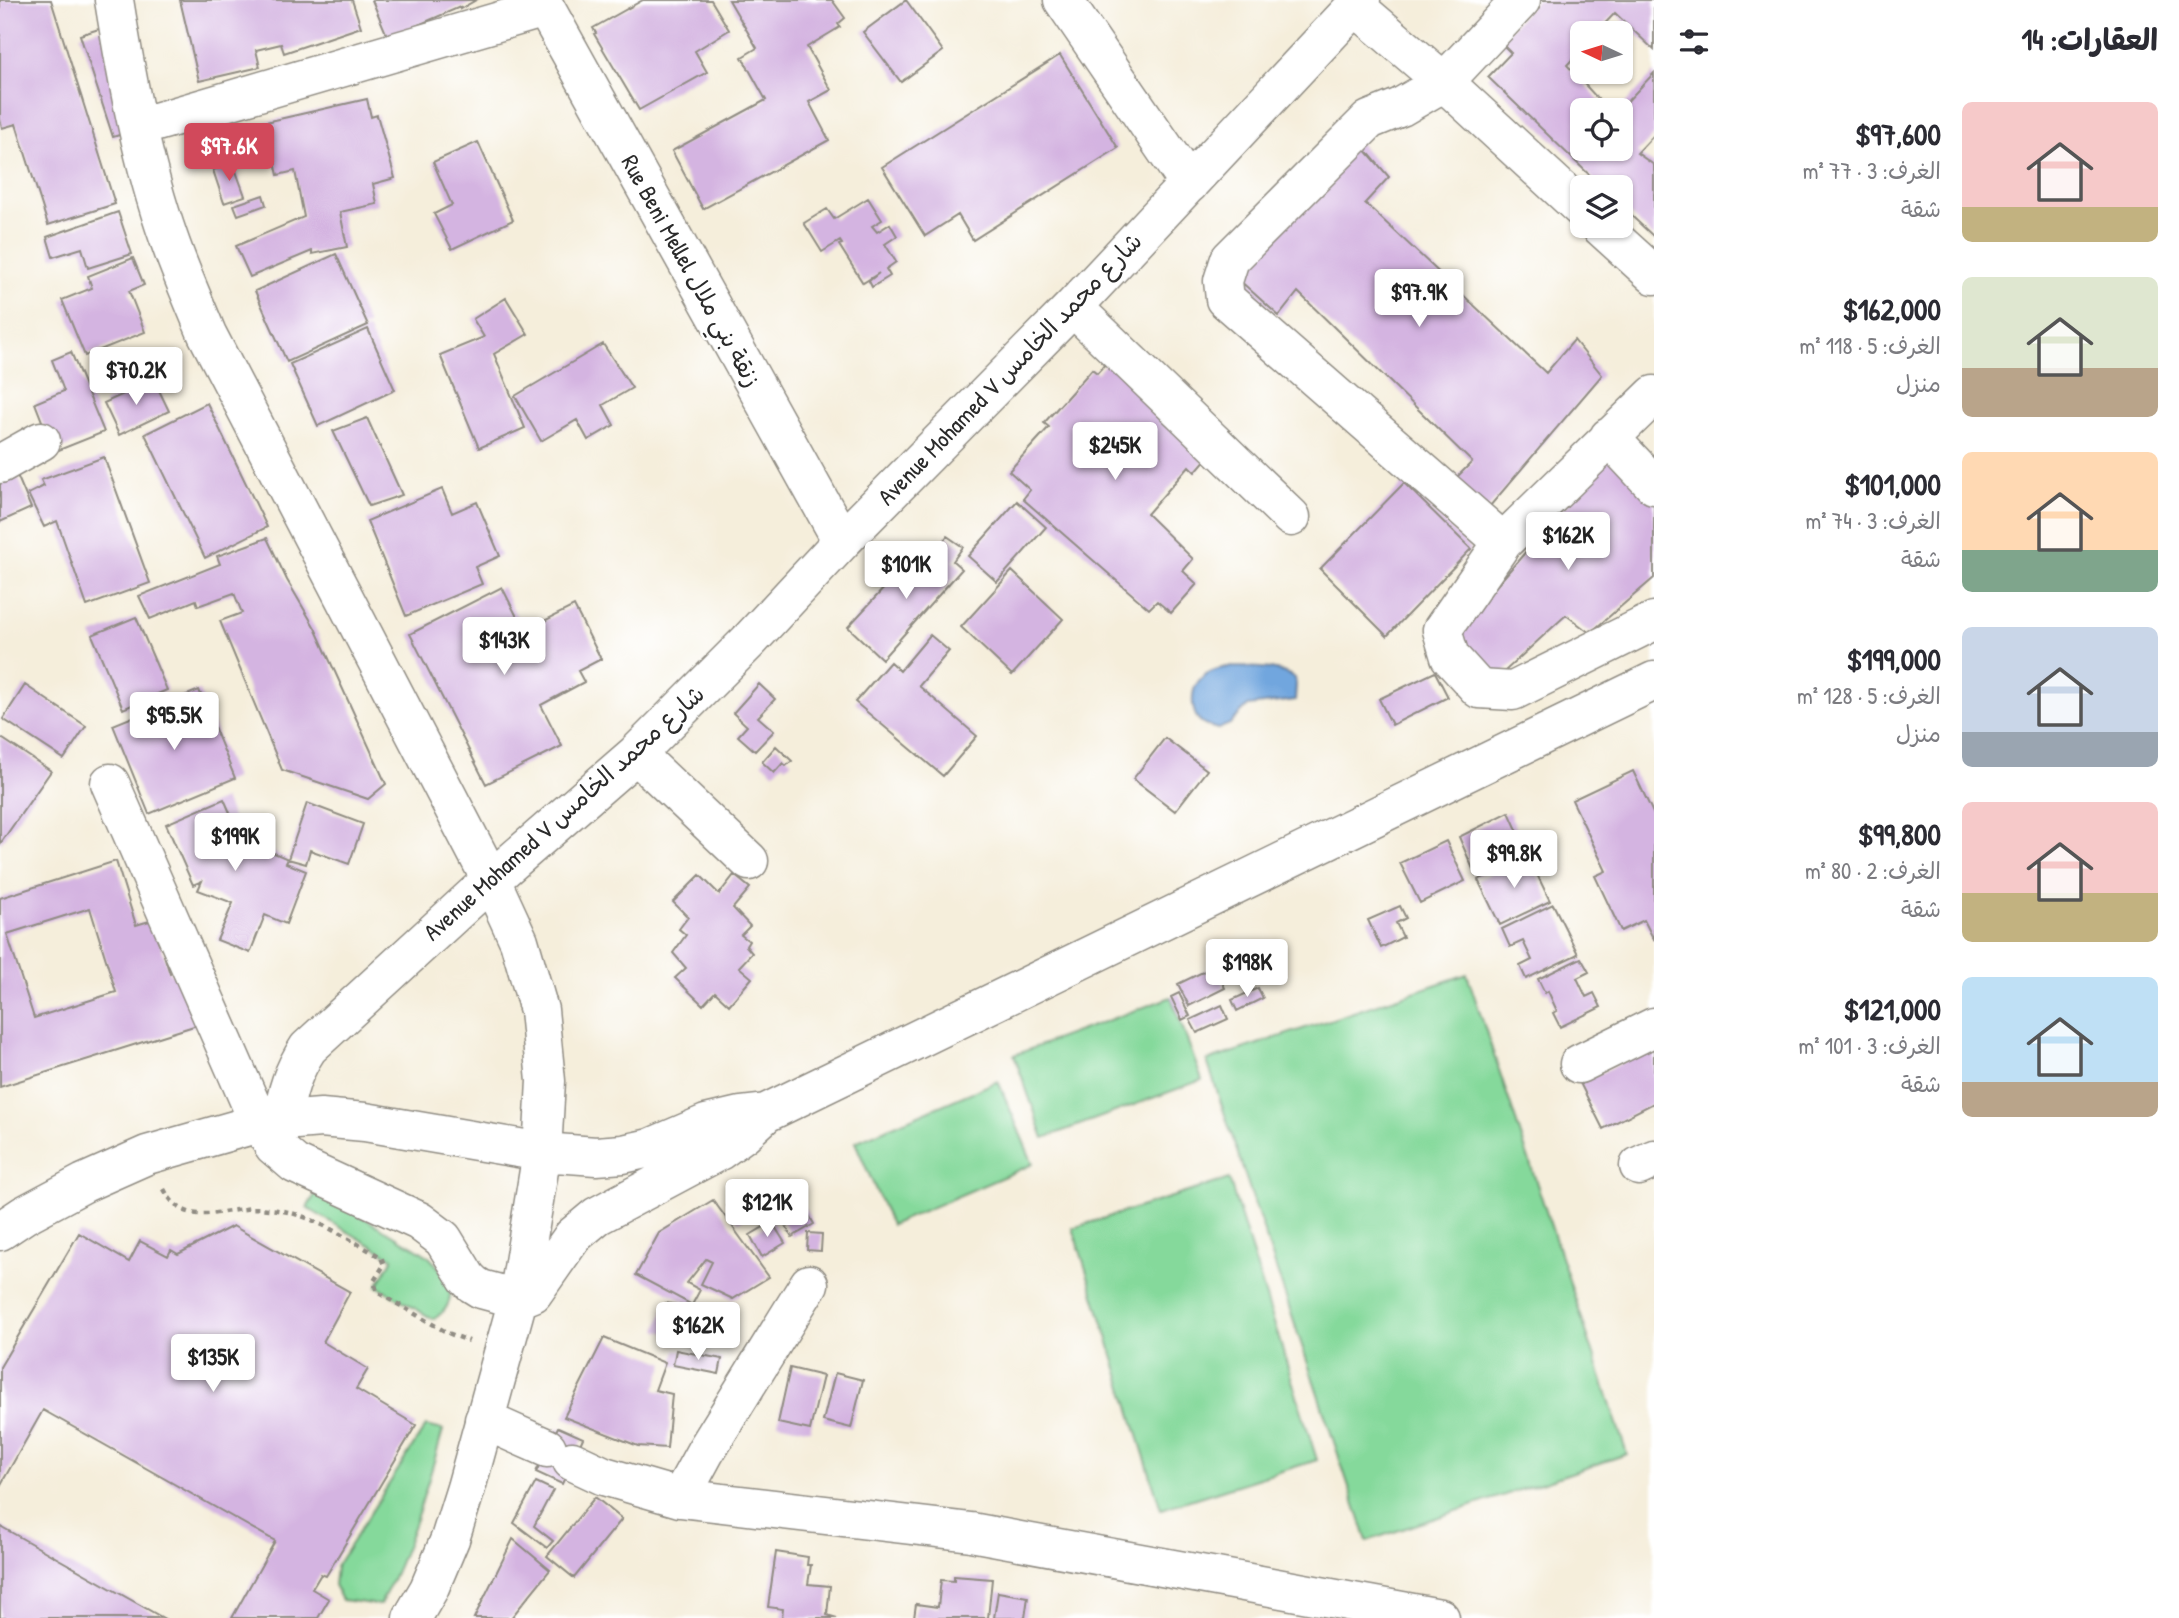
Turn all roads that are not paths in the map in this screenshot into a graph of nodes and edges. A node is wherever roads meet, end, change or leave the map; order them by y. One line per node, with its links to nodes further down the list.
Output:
1 (114, 0): 7 (street)
2 (1063, 0): 8 (street)
3 (1521, 0): 6 (street)
4 (1358, 3): 6 (street); 8 (street, Avenue Mohamed V شارع محمد الخامس)
5 (543, 4): 7 (street); 19 (street, Rue Beni Mellel زنقة بني ملال)
6 (1444, 82): 9 (street); 20 (street)
7 (139, 127): 26 (street)
8 (1189, 184): 12 (street, Avenue Mohamed V شارع محمد الخامس)
9 (1570, 198)
10 (1613, 238): 11 (street)
11 (1654, 275)
12 (1073, 307): 18 (street); 19 (street, Avenue Mohamed V شارع محمد الخامس)
13 (1654, 395): 14 (street)
14 (1609, 437): 17 (street); 20 (street)
15 (41, 441): 16 (street)
16 (0, 464)
17 (1654, 485)
18 (1291, 517)
19 (842, 541): 23 (street, Avenue Mohamed V شارع محمد الخامس)
20 (1503, 542): 21 (street)
21 (1654, 621)
22 (1654, 681): 29 (street)
23 (636, 754): 25 (street); 26 (street, Avenue Mohamed V شارع محمد الخامس)
24 (110, 783): 30 (street)
25 (749, 861)
26 (491, 880): 30 (street, Avenue Mohamed V شارع محمد الخامس); 31 (street)
27 (1654, 1027): 28 (street)
28 (1579, 1064)
29 (765, 1113): 31 (street); 34 (street)
30 (271, 1121): 31 (street); 32 (street); 34 (street)
31 (542, 1152): 34 (street)
32 (0, 1231)
33 (809, 1284): 36 (street)
34 (518, 1299): 35 (street)
35 (484, 1420): 36 (street); 37 (street)
36 (680, 1498): 38 (street)
37 (412, 1618)
38 (1440, 1618)

